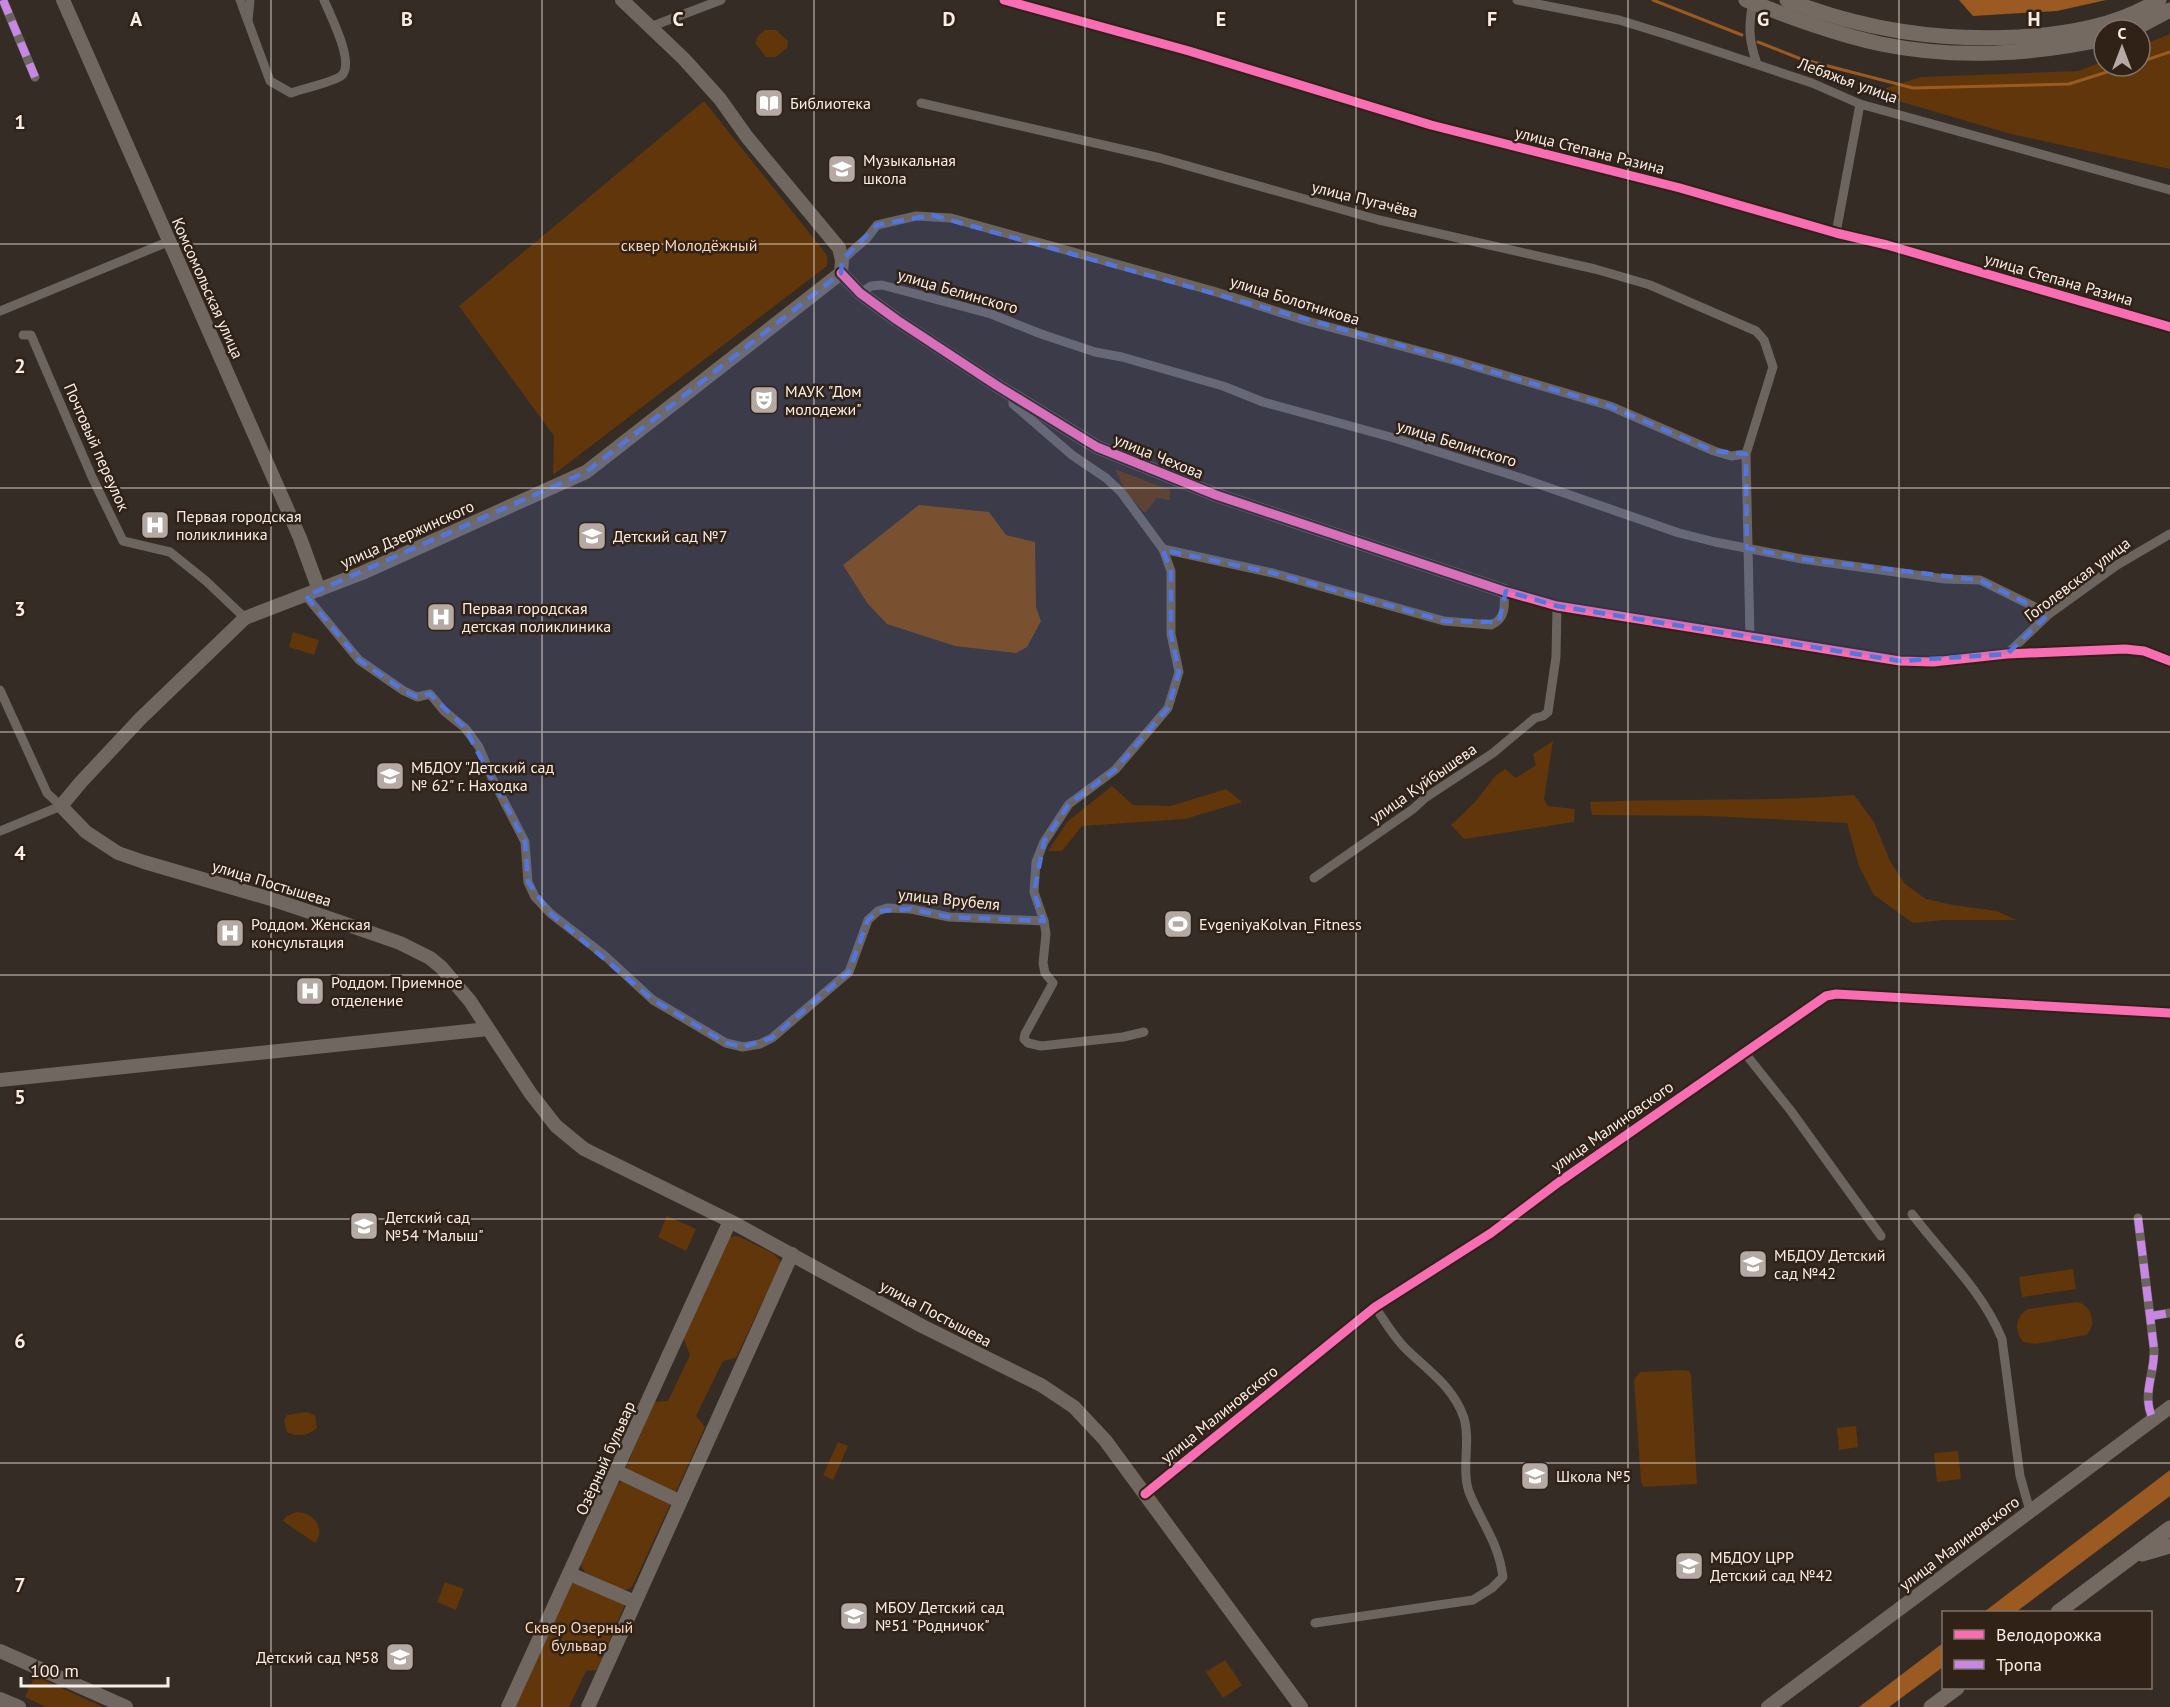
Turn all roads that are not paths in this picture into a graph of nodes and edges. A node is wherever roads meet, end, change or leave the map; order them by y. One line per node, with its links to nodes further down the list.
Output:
1 (3, 0): 21 (street)
2 (63, 0): 26 (street, Комсомольская улица)
3 (240, 0): 17 (street)
4 (250, 0): 17 (street)
5 (324, 0): 17 (street)
6 (622, 0): 18 (street, улица Чехова)
7 (690, 0): 15 (street)
8 (721, 0): 15 (street)
9 (1004, 0): 25 (street, улица Степана Разина)
10 (1517, 0): 20 (street, Лебяжья улица)
11 (1787, 0): 12 (main road)
12 (2159, 0)
13 (1749, 1): 19 (main road); 20 (street)
14 (2170, 10): 16 (main road)
15 (693, 11): 18 (street)
16 (2152, 19)
17 (248, 22)
18 (650, 27): 27 (street, улица Чехова)
19 (2092, 41)
20 (1757, 64): 23 (street, Лебяжья улица)
21 (35, 76)
22 (921, 104): 33 (street, улица Пугачёва)
23 (1860, 104): 24 (street, Лебяжья улица); 25 (street)
24 (2170, 190)
25 (1836, 233): 30 (street, улица Степана Разина)
26 (170, 241): 29 (street); 37 (street, Комсомольская улица)
27 (842, 267): 28 (street, улица Чехова); 33 (street, улица Болотникова); 37 (street, улица Дзержинского)
28 (860, 293): 32 (street, улица Чехова); 35 (street, улица Белинского)
29 (0, 311)
30 (2170, 327)
31 (23, 335): 42 (street, Почтовый переулок)
32 (1013, 396): 36 (street); 38 (street, улица Чехова)
33 (1746, 454): 35 (street)
34 (2170, 534): 41 (street, Гоголевская улица)
35 (1748, 548): 41 (street, улица Белинского); 43 (street)
36 (1163, 549): 38 (street); 50 (street)
37 (320, 590): 39 (street, улица Дзержинского)
38 (1504, 591): 40 (street)
39 (306, 596): 42 (street, улица Дзержинского); 50 (street, улица Врубеля)
40 (1557, 606): 43 (street); 49 (street, улица Куйбышева)
41 (2049, 614): 44 (street, Гоголевская улица)
42 (245, 618): 47 (street, улица Дзержинского)
43 (1750, 638): 44 (street)
44 (2007, 654): 45 (street)
45 (2170, 661)
46 (0, 690): 47 (street)
47 (61, 807): 48 (street, улица Дзержинского); 52 (street, улица Постышева)
48 (0, 831)
49 (1314, 878)
50 (1044, 921): 53 (street)
51 (2170, 1013): 54 (street, улица Малиновского)
52 (488, 1029): 55 (street); 58 (street, улица Постышева)
53 (1144, 1032)
54 (1744, 1052): 59 (street); 61 (street, улица Малиновского)
55 (0, 1080)
56 (1912, 1214): 69 (street)
57 (2138, 1218): 63 (street)
58 (730, 1221): 60 (street, улица Постышева); 66 (street, Озёрный бульвар)
59 (1881, 1236)
60 (792, 1254): 67 (street, улица Постышева); 68 (street)
61 (1375, 1307): 67 (street, улица Малиновского); 76 (street)
62 (2170, 1313): 63 (street)
63 (2151, 1316): 65 (street)
64 (2170, 1407): 65 (street, улица Малиновского)
65 (2153, 1419): 69 (street, улица Малиновского)
66 (616, 1472): 68 (street); 73 (street, Озёрный бульвар)
67 (1144, 1494): 84 (street, улица Постышева)
68 (680, 1501): 74 (street)
69 (2030, 1511): 85 (street, улица Малиновского)
70 (2170, 1528): 72 (main road)
71 (2170, 1546): 72 (main road)
72 (2111, 1572): 75 (main road)
73 (570, 1574): 74 (street); 82 (street, Озёрный бульвар)
74 (635, 1602): 83 (street)
75 (2059, 1611)
76 (1315, 1623)
77 (0, 1651): 81 (street)
78 (1956, 1689): 86 (main road)
79 (0, 1698): 80 (street)
80 (19, 1707)
81 (126, 1707)
82 (508, 1707)
83 (588, 1707)
84 (1301, 1707)
85 (1768, 1707)
86 (1931, 1707)

